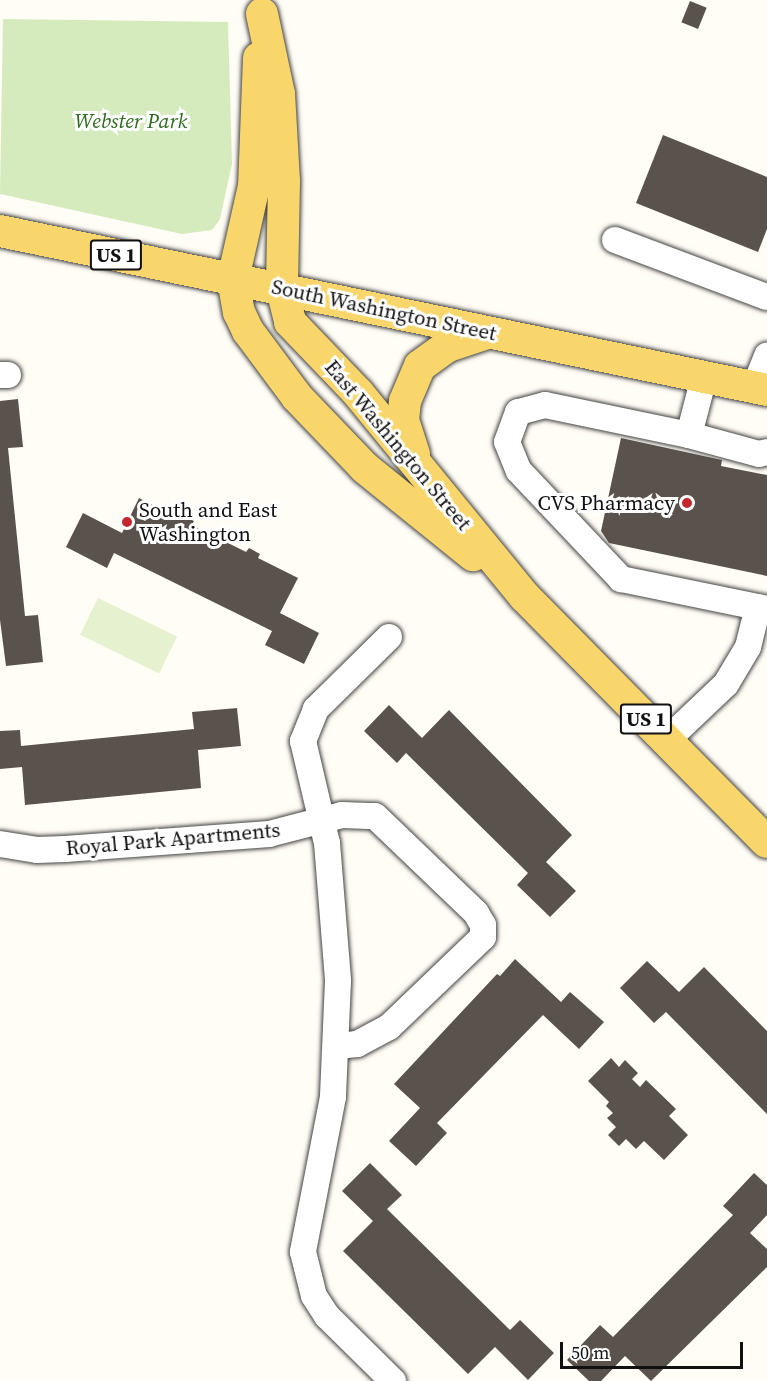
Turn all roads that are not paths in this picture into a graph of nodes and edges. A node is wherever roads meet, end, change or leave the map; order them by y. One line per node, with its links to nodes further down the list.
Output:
1 (261, 7): 4 (main road); 5 (main road, East Washington Street)
2 (0, 231): 4 (main road, South Washington Street / US 1)
3 (615, 240): 6 (lane)
4 (233, 279): 5 (main road, South Washington Street / US 1); 14 (main road, East Washington Street / US 1)
5 (282, 289): 7 (main road, South Washington Street); 13 (main road, East Washington Street / US 1)
6 (767, 297)
7 (491, 333): 9 (main road, South Washington Street); 13 (main road)
8 (767, 356): 10 (lane)
9 (704, 377): 10 (main road, South Washington Street); 11 (lane)
10 (761, 389)
11 (689, 435): 12 (lane); 15 (lane)
12 (767, 452)
13 (419, 466): 14 (main road, East Washington Street / US 1)
14 (525, 597): 17 (main road, East Washington Street / US 1)
15 (762, 608): 17 (lane)
16 (389, 637): 18 (lane)
17 (667, 740): 19 (main road, East Washington Street / US 1)
18 (322, 820): 20 (lane, Royal Park Apartments); 21 (lane); 21 (lane, Royal Park Apartments)
19 (767, 842)
20 (0, 844)
21 (338, 1046): 22 (lane)
22 (393, 1381)

